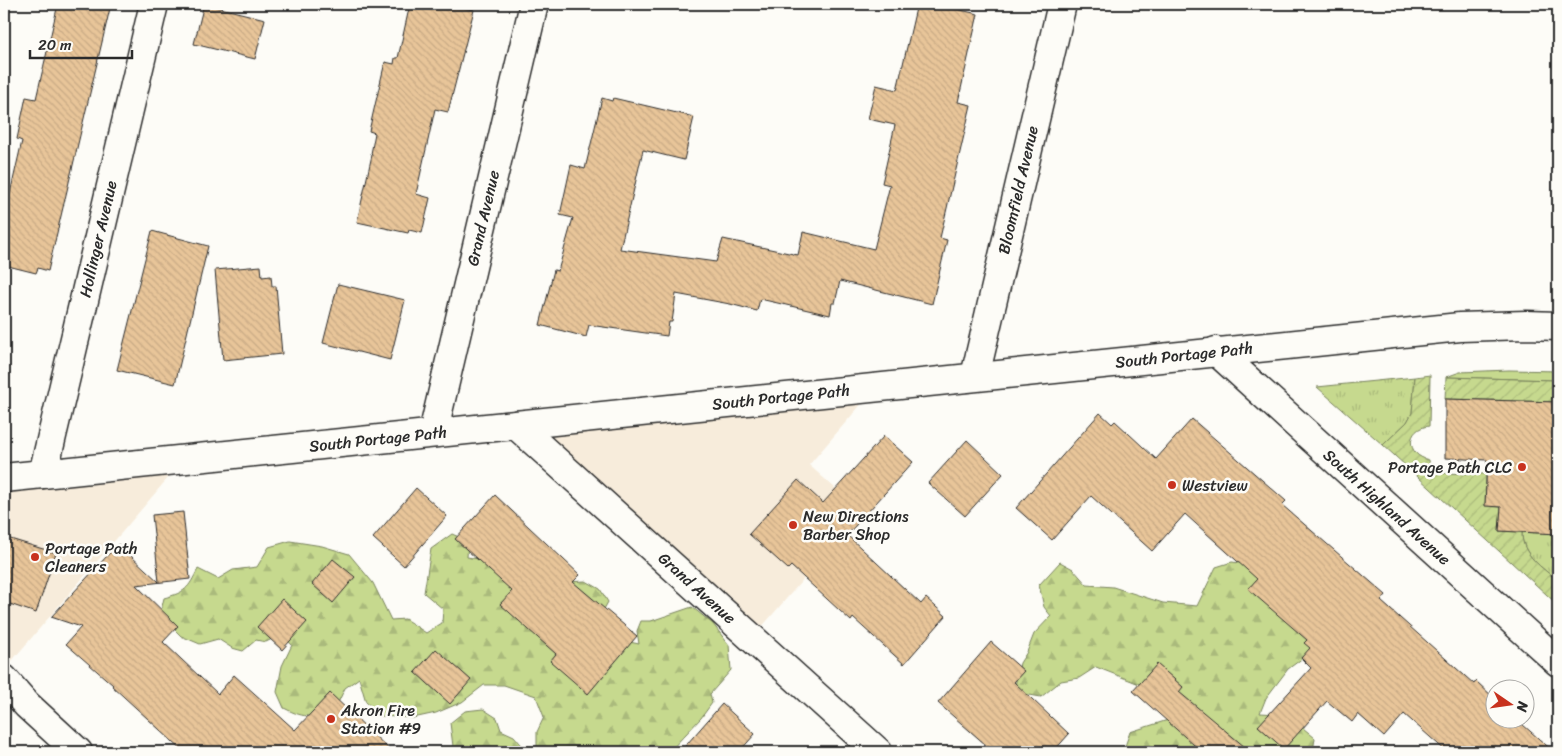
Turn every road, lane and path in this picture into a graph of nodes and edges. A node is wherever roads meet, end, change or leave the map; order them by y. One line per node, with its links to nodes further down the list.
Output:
1 (154, 4): 9 (street, Hollinger Avenue)
2 (534, 4): 8 (street, Grand Avenue)
3 (1062, 4): 6 (street, Bloomfield Avenue)
4 (1558, 326): 5 (street, South Portage Path)
5 (1216, 351): 6 (street, South Portage Path); 11 (street, South Highland Avenue)
6 (975, 376): 7 (street, South Portage Path)
7 (516, 424): 8 (street, South Portage Path); 14 (street, Grand Avenue)
8 (433, 433): 9 (street, South Portage Path)
9 (43, 474): 10 (street, South Portage Path)
10 (4, 478)
11 (1558, 662)
12 (4, 679): 13 (street)
13 (78, 752)
14 (878, 752)

